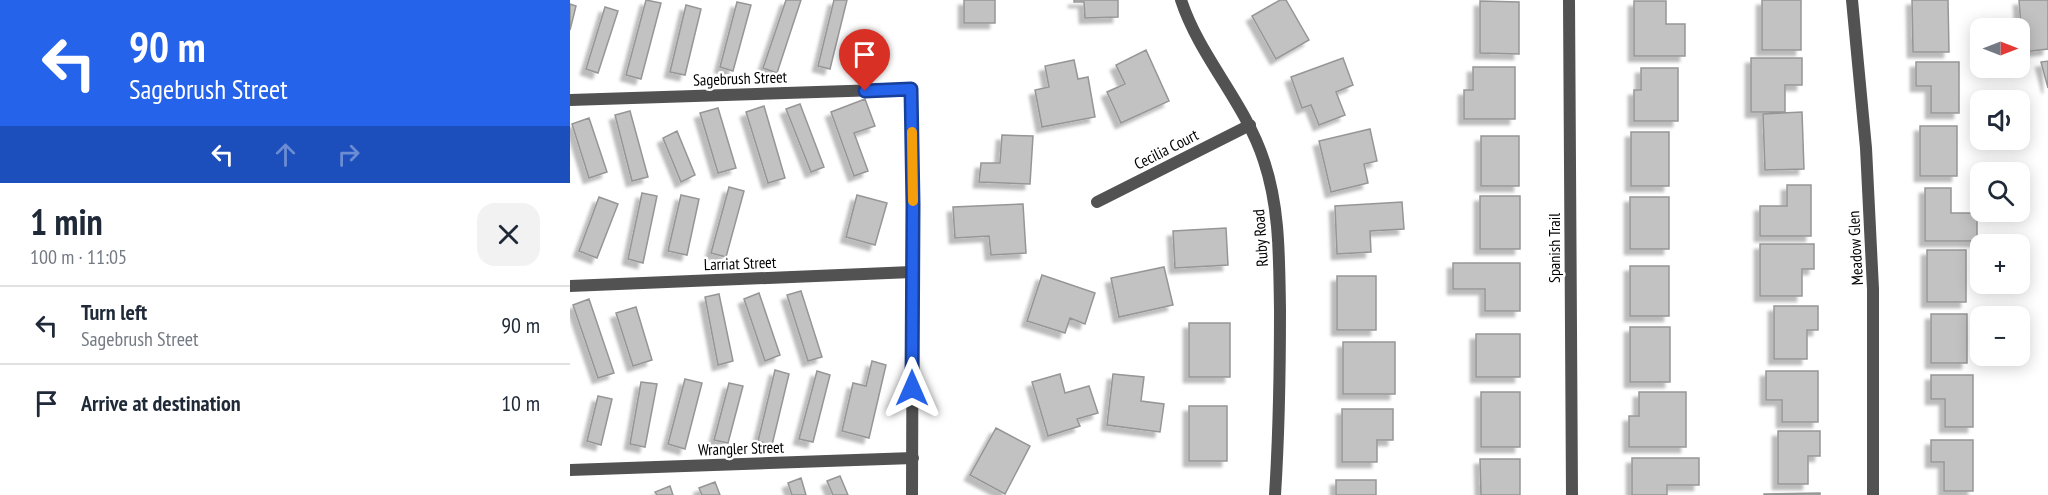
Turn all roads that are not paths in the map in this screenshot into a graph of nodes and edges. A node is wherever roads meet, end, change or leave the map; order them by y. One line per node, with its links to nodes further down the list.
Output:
1 (1180, 0): 5 (street, Ruby Road)
2 (1569, 0): 13 (street, Spanish Trail)
3 (1852, 0): 14 (street, Meadow Glen)
4 (570, 100): 7 (street, Sagebrush Street)
5 (1250, 125): 6 (street, Cecilia Court); 12 (street, Ruby Road)
6 (1097, 202)
7 (912, 272): 8 (street, Larriat Street); 9 (street)
8 (570, 286)
9 (913, 458): 10 (street, Wrangler Street); 11 (street)
10 (570, 470)
11 (912, 495)
12 (1275, 495)
13 (1572, 495)
14 (1873, 495)

